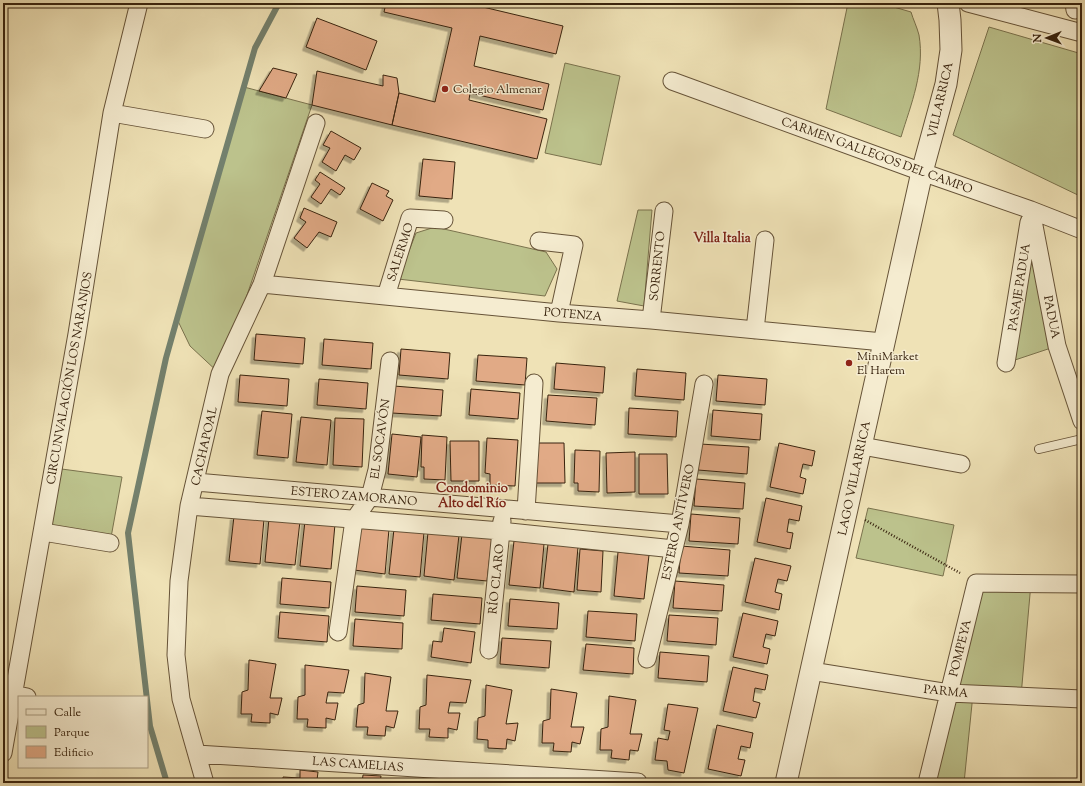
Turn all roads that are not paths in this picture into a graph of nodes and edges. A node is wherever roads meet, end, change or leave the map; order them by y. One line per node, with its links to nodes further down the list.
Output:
1 (139, 3): 6 (street, CIRCUNVALACIÓN LOS NARANJOS)
2 (948, 3): 9 (street, VILLARRICA)
3 (968, 3): 4 (street)
4 (1082, 33)
5 (672, 81): 9 (street, CARMEN GALLEGOS DEL CAMPO)
6 (112, 113): 8 (street); 38 (street, CIRCUNVALACIÓN LOS NARANJOS)
7 (316, 122): 16 (street, CACHAPOAL)
8 (205, 129)
9 (922, 172): 10 (street, CARMEN GALLEGOS DEL CAMPO); 21 (street, LAGO VILLARRICA)
10 (1031, 210): 13 (street, CARMEN GALLEGOS DEL CAMPO); 23 (street, PASAJE PADUA); 26 (street, PADUA)
11 (664, 211): 19 (street, SORRENTO)
12 (444, 220): 17 (street, SALERMO)
13 (1082, 230)
14 (765, 240): 20 (street)
15 (539, 241): 18 (street)
16 (262, 284): 17 (street, POTENZA); 31 (street, CACHAPOAL)
17 (386, 296): 18 (street, POTENZA)
18 (558, 313): 19 (street, POTENZA)
19 (652, 320): 20 (street, POTENZA)
20 (755, 330): 21 (street, POTENZA)
21 (883, 342): 28 (street, LAGO VILLARRICA)
22 (390, 361): 32 (street, EL SOCAVÓN)
23 (1006, 363)
24 (534, 383): 35 (street)
25 (704, 384): 37 (street, ESTERO ANTÍVERO)
26 (1082, 421)
27 (1082, 438): 29 (lane)
28 (862, 446): 30 (street); 46 (street, LAGO VILLARRICA)
29 (1039, 450)
30 (961, 464)
31 (196, 482): 32 (street, ESTERO ZAMORANO); 33 (street, CACHAPOAL)
32 (370, 497): 34 (street, ESTERO ZAMORANO); 36 (street, EL SOCAVÓN)
33 (190, 506): 36 (street); 52 (street, CACHAPOAL)
34 (503, 508): 35 (street, ESTERO ZAMORANO); 39 (street, RÍO CLARO)
35 (526, 511): 37 (street, ESTERO ZAMORANO)
36 (354, 520): 39 (street); 43 (street, EL SOCAVÓN)
37 (680, 524): 41 (street, ESTERO ANTÍVERO)
38 (43, 530): 40 (street); 48 (street, CIRCUNVALACIÓN LOS NARANJOS)
39 (501, 531): 41 (street); 44 (street, RÍO CLARO)
40 (110, 543)
41 (674, 549): 45 (street, ESTERO ANTÍVERO)
42 (1082, 584): 47 (street, POMPEYA)
43 (338, 632)
44 (489, 650)
45 (647, 659)
46 (811, 671): 47 (street, PARMA); 55 (street, LAGO VILLARRICA)
47 (949, 693): 49 (street, PARMA); 56 (street, POMPEYA)
48 (20, 696)
49 (1082, 699)
50 (18, 703): 51 (street, CIRCUNVALACIÓN LOS NARANJOS)
51 (3, 753)
52 (197, 754): 53 (street, LAS CAMELIAS); 54 (street, CACHAPOAL)
53 (638, 782)
54 (205, 783)
55 (786, 783)
56 (927, 783)

